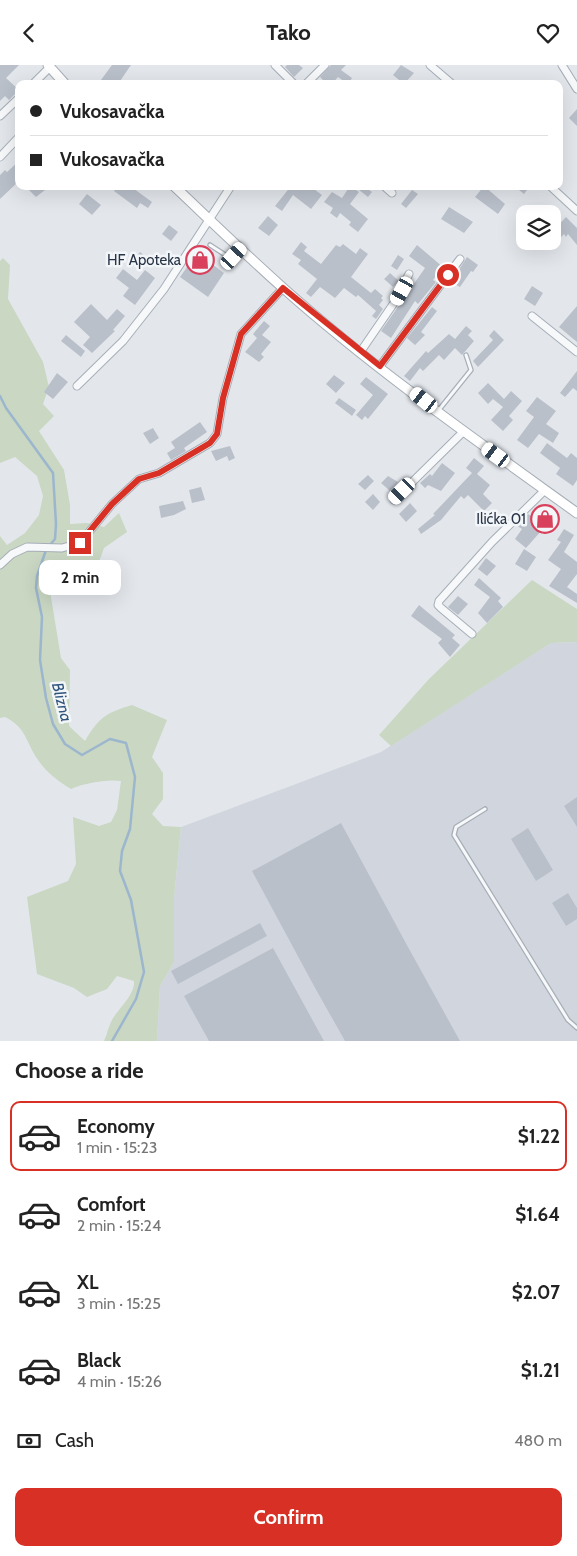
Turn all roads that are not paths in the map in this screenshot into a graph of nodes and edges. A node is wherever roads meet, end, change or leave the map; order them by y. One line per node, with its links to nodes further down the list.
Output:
1 (275, 65): 8 (street)
2 (326, 65): 9 (street)
3 (430, 65): 10 (street)
4 (562, 65): 11 (street)
5 (49, 66): 6 (street); 7 (main road)
6 (37, 80)
7 (61, 80)
8 (290, 80)
9 (310, 80)
10 (447, 80)
11 (577, 89)
12 (15, 102): 13 (street)
13 (0, 116)
14 (15, 141): 15 (street)
15 (0, 157)
16 (178, 190): 22 (main road)
17 (228, 190): 22 (street)
18 (389, 190): 20 (street)
19 (554, 190): 21 (street)
20 (392, 193)
21 (577, 211)
22 (209, 219): 24 (main road); 33 (street)
23 (210, 245): 24 (lane)
24 (241, 248): 27 (main road)
25 (460, 259): 32 (street)
26 (409, 274): 29 (street)
27 (283, 288): 29 (main road); 39 (street)
28 (532, 316): 30 (street)
29 (361, 351): 32 (main road)
30 (577, 353)
31 (466, 355): 34 (lane)
32 (380, 366): 34 (main road)
33 (77, 386)
34 (438, 411): 35 (main road)
35 (464, 431): 36 (main road); 37 (street)
36 (545, 490): 38 (main road); 40 (street)
37 (394, 499)
38 (577, 513)
39 (0, 565)
40 (472, 634)
41 (485, 809): 42 (lane)
42 (577, 1028)

